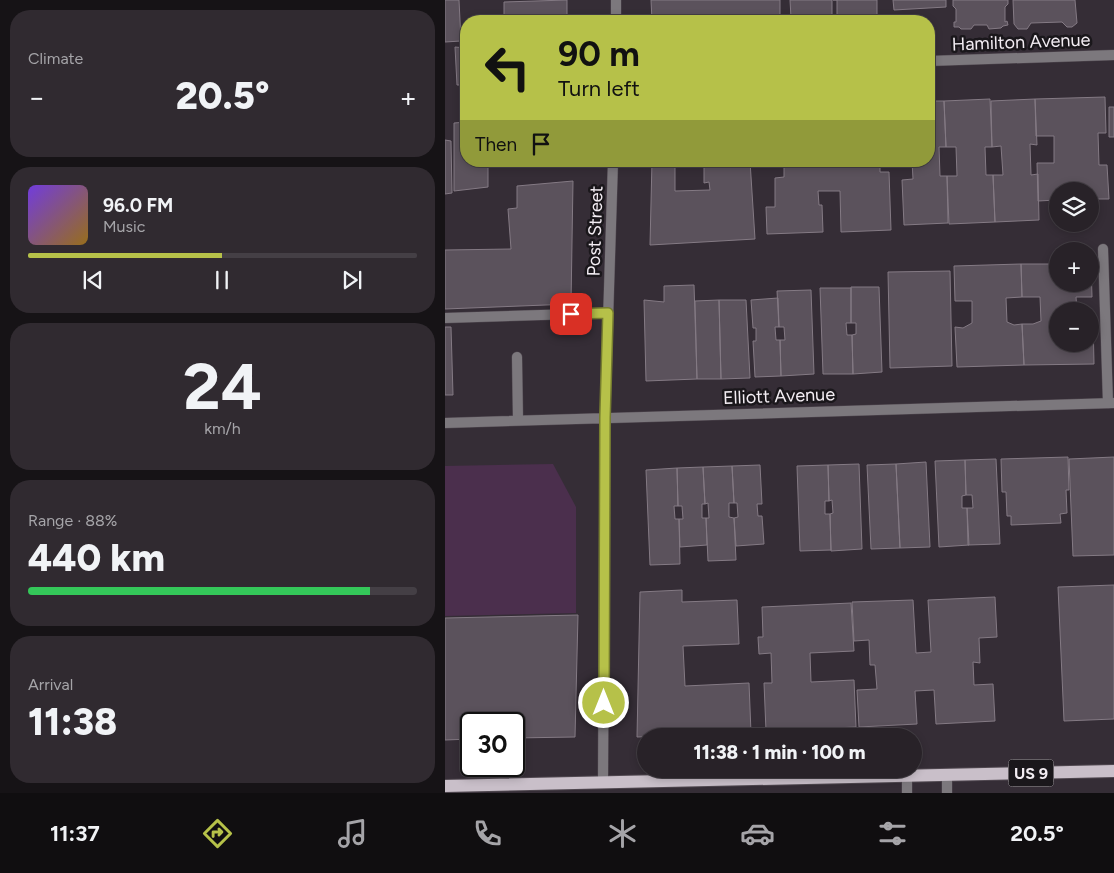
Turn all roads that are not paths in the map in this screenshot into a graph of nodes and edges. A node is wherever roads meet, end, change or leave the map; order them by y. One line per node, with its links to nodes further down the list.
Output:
1 (616, 0): 2 (street)
2 (616, 15)
3 (1114, 55): 4 (street, Hamilton Avenue)
4 (935, 61)
5 (613, 167): 7 (street, Post Street)
6 (1103, 249): 10 (street)
7 (608, 313): 8 (street); 11 (street, Post Street)
8 (445, 318)
9 (517, 357): 12 (street)
10 (1111, 403): 11 (street, Elliott Avenue)
11 (605, 417): 12 (street, Elliott Avenue); 19 (street, Post Street)
12 (518, 420): 13 (street, Elliott Avenue)
13 (445, 423)
14 (1114, 771): 15 (main road, US 9)
15 (947, 774): 16 (main road, US 9); 23 (street)
16 (922, 775)
17 (806, 778): 19 (main road, US 9)
18 (907, 778): 22 (street)
19 (603, 782): 21 (main road, US 9)
20 (445, 786): 21 (main road, US 9)
21 (492, 789)
22 (907, 793)
23 (947, 793)

